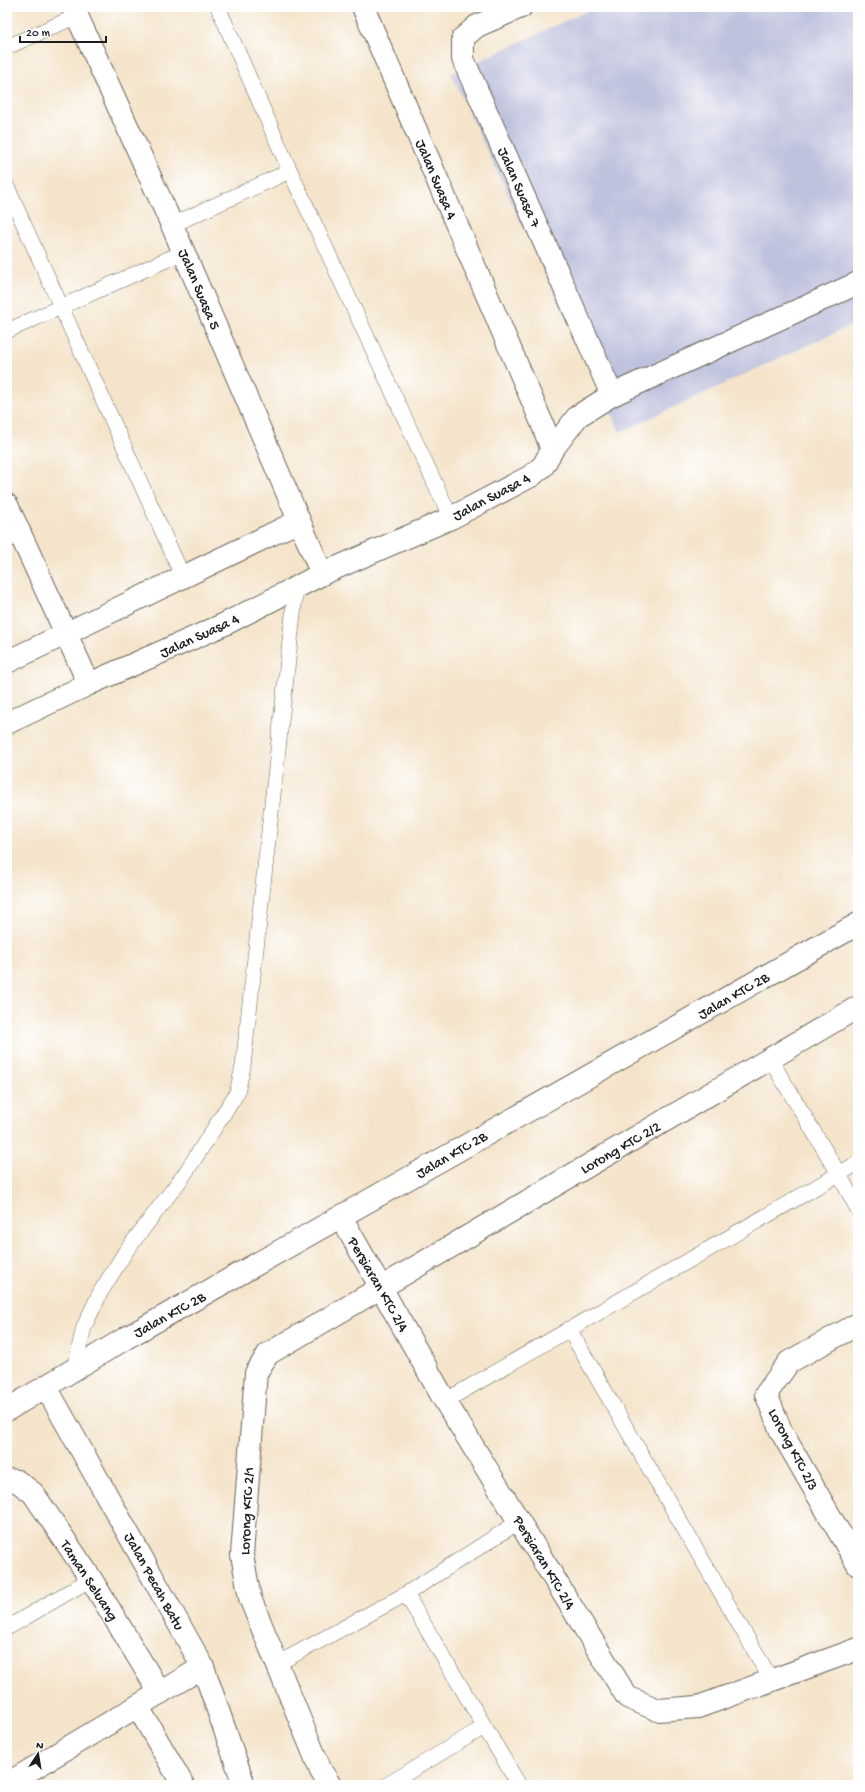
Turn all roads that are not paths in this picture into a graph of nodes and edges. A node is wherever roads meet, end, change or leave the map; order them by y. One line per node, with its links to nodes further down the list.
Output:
1 (218, 7): 6 (lane)
2 (364, 7): 14 (street, Jalan Suasa 4)
3 (521, 7): 13 (street, Jalan Suasa 7)
4 (75, 12): 5 (lane); 8 (street, Jalan Suasa 5)
5 (7, 47)
6 (290, 170): 8 (lane); 16 (lane)
7 (7, 187): 11 (lane)
8 (172, 225): 9 (street, Jalan Suasa 5)
9 (184, 252): 11 (lane); 17 (street, Jalan Suasa 5)
10 (858, 283): 13 (street)
11 (61, 307): 12 (lane); 19 (lane)
12 (7, 331)
13 (612, 396): 14 (street)
14 (552, 450): 16 (street, Jalan Suasa 4)
15 (7, 505): 21 (street)
16 (451, 518): 18 (street, Jalan Suasa 4)
17 (299, 521): 18 (street, Jalan Suasa 5); 19 (street)
18 (322, 574): 20 (street, Jalan Suasa 4)
19 (183, 577): 21 (street)
20 (296, 587): 23 (street, Jalan Suasa 4); 35 (lane)
21 (66, 633): 22 (street); 23 (street)
22 (7, 662)
23 (90, 684): 24 (street, Jalan Suasa 4)
24 (7, 723)
25 (858, 924): 31 (street, Jalan KTC 2B)
26 (858, 1007): 27 (street, Lorong KTC 2/2)
27 (770, 1059): 29 (lane); 32 (street, Lorong KTC 2/2)
28 (858, 1163): 29 (lane)
29 (839, 1174): 30 (lane); 34 (lane)
30 (858, 1210)
31 (341, 1217): 32 (street, Persiaran KTC 2/4); 35 (street, Jalan KTC 2B)
32 (381, 1288): 37 (street, Persiaran KTC 2/4); 46 (street, Lorong KTC 2/1)
33 (858, 1324): 41 (street, Lorong KTC 2/3)
34 (569, 1329): 37 (lane); 48 (lane)
35 (74, 1370): 36 (street, Jalan KTC 2B)
36 (46, 1387): 38 (street, Jalan KTC 2B); 47 (street, Jalan Pecah Batu)
37 (445, 1401): 40 (street, Persiaran KTC 2/4)
38 (7, 1410)
39 (7, 1480): 42 (street, Taman Seluang)
40 (520, 1521): 43 (lane); 48 (street, Persiaran KTC 2/4)
41 (858, 1565)
42 (91, 1579): 44 (lane); 49 (street, Taman Seluang)
43 (406, 1594): 46 (lane); 51 (lane)
44 (7, 1628)
45 (858, 1650): 48 (street, Persiaran KTC 2/4)
46 (277, 1664): 55 (street, Lorong KTC 2/1)
47 (203, 1667): 49 (street); 54 (street, Jalan Pecah Batu)
48 (772, 1681)
49 (160, 1693): 50 (street)
50 (138, 1707): 52 (street); 53 (street)
51 (484, 1727): 56 (lane); 57 (lane)
52 (10, 1784)
53 (183, 1785)
54 (244, 1785)
55 (330, 1785)
56 (387, 1785)
57 (519, 1785)

